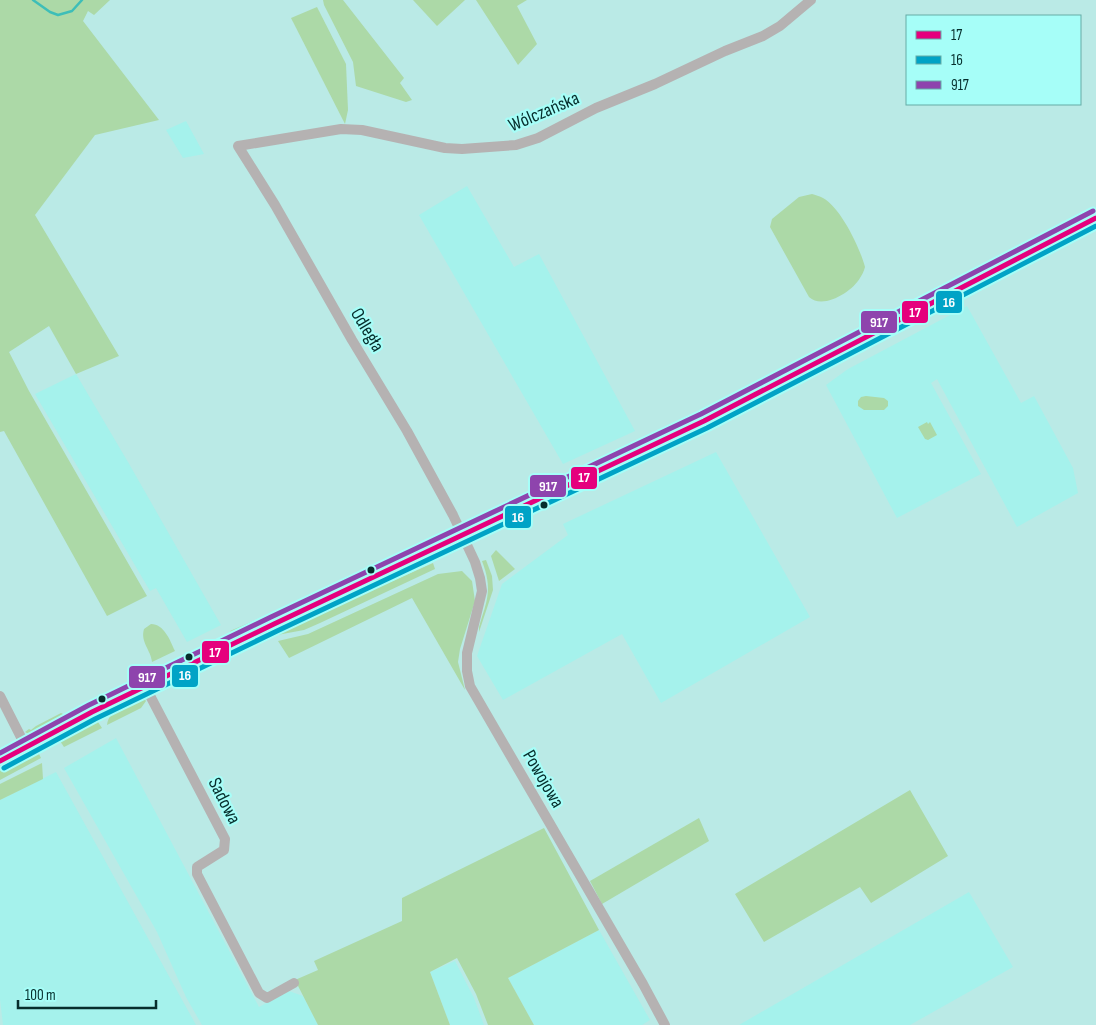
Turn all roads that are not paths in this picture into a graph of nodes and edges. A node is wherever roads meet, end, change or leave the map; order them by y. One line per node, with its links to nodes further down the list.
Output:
1 (811, 0): 2 (street, Wólczańska)
2 (238, 146): 4 (street, Odległa)
3 (1096, 218): 4 (main road)
4 (462, 535): 5 (main road); 10 (street, Powojowa)
5 (145, 686): 7 (main road); 9 (street, Sadowa)
6 (0, 696): 7 (street)
7 (26, 748): 8 (main road)
8 (0, 761)
9 (294, 983)
10 (665, 1025)

